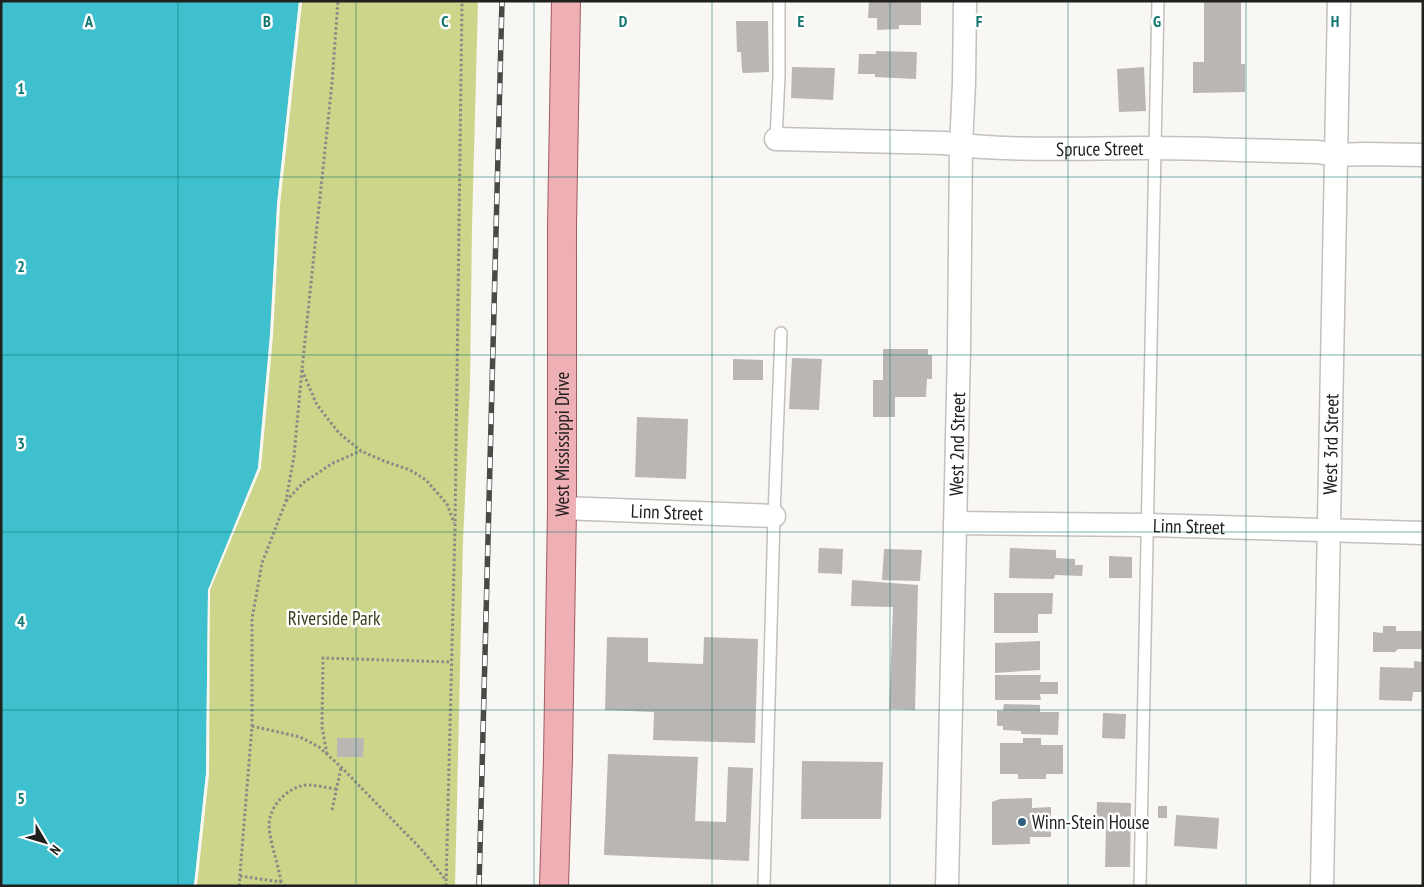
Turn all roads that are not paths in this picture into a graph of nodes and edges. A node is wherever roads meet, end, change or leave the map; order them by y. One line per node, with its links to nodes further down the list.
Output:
1 (566, 1): 12 (main road, West Mississippi Drive)
2 (779, 1): 6 (lane)
3 (965, 1): 7 (street, West 2nd Street)
4 (1158, 1): 8 (lane)
5 (1339, 1): 9 (street, West 3rd Street)
6 (776, 139): 7 (street, Spruce Street)
7 (961, 146): 8 (street, Spruce Street); 14 (street, West 2nd Street)
8 (1154, 148): 9 (street, Spruce Street); 15 (lane)
9 (1335, 155): 10 (street, Spruce Street); 16 (street, West 3rd Street)
10 (1423, 155)
11 (782, 333): 13 (lane)
12 (562, 508): 13 (street, Linn Street); 18 (main road, West Mississippi Drive)
13 (774, 516): 20 (lane)
14 (955, 523): 15 (street, Linn Street); 21 (street, West 2nd Street)
15 (1148, 525): 16 (street, Linn Street); 22 (lane)
16 (1329, 531): 17 (street, Linn Street); 23 (street, West 3rd Street)
17 (1423, 533)
18 (554, 886): 19 (street)
19 (564, 886)
20 (764, 886)
21 (947, 886)
22 (1140, 886)
23 (1322, 886)

